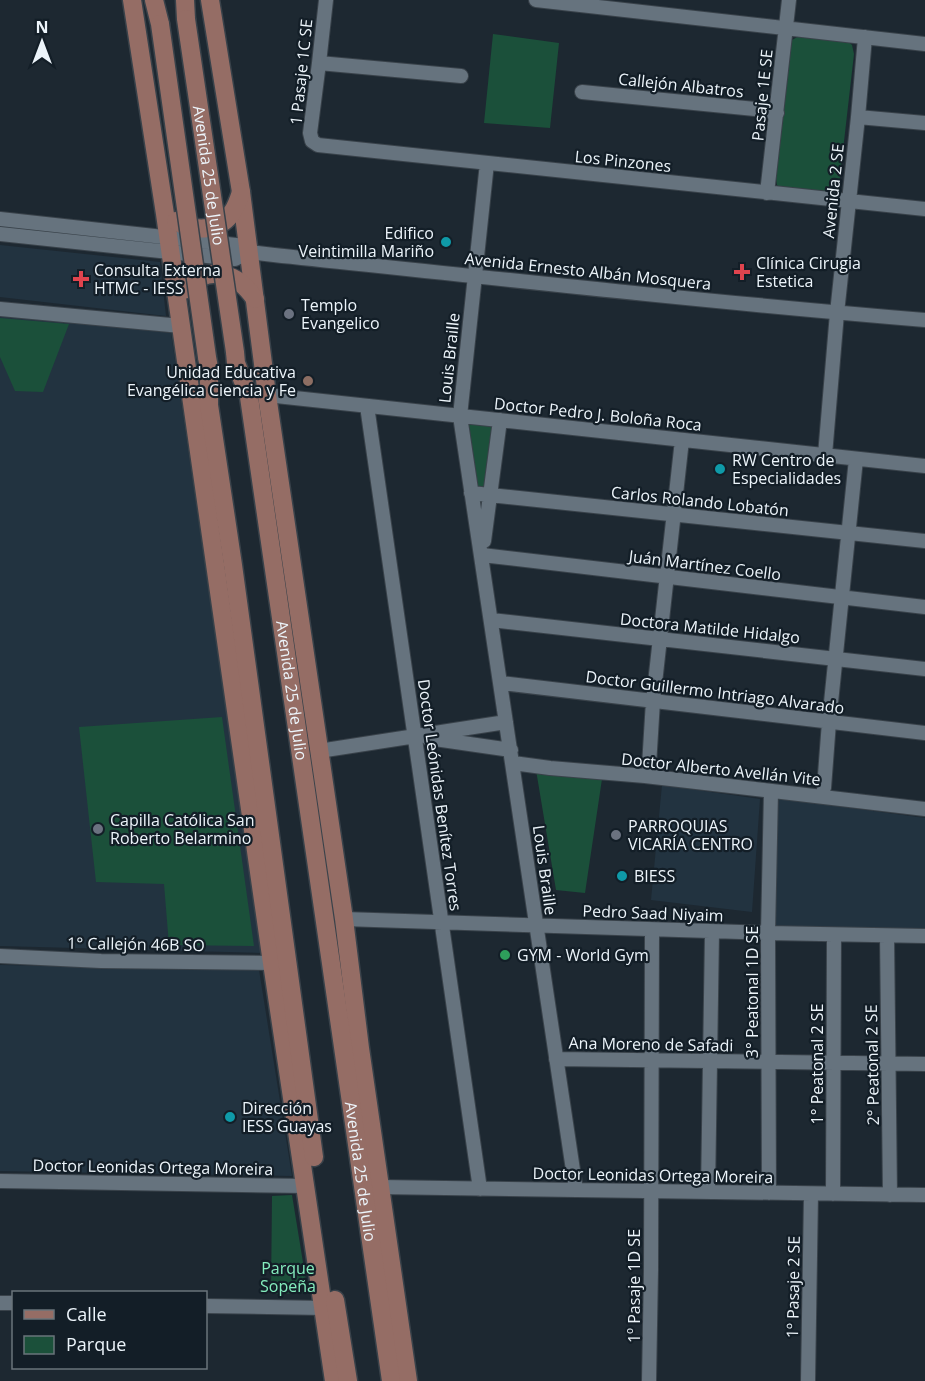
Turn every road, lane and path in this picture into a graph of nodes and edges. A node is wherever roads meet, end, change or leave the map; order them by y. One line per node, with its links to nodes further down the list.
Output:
1 (132, 0): 22 (main road)
2 (154, 0): 50 (main road, Avenida 25 de Julio, bridge)
3 (185, 0): 52 (main road, Avenida 25 de Julio, bridge)
4 (210, 0): 19 (main road, Avenida 25 de Julio)
5 (326, 0): 11 (street, 1 Pasaje 1C SE)
6 (536, 0): 8 (street)
7 (789, 0): 8 (street, Pasaje 1E SE)
8 (786, 28): 9 (street); 14 (street, Pasaje 1E SE)
9 (864, 37): 10 (street); 15 (street, Avenida 2 SE)
10 (925, 44)
11 (319, 63): 12 (street); 17 (street, 1 Pasaje 1C SE)
12 (461, 76)
13 (582, 92): 14 (street, Callejón Albatros)
14 (777, 113): 20 (street, Pasaje 1E SE)
15 (858, 117): 16 (street); 21 (street, Avenida 2 SE)
16 (925, 123)
17 (318, 145): 18 (street, Los Pinzones)
18 (487, 163): 20 (street, Los Pinzones); 28 (street, Louis Braille)
19 (241, 192): 22 (main road); 27 (main road, Avenida 25 de Julio)
20 (767, 193): 21 (street, Los Pinzones)
21 (849, 201): 23 (street, Los Pinzones); 32 (street, Avenida 2 SE)
22 (164, 206): 26 (main road)
23 (925, 209)
24 (0, 219): 26 (street, Avenida Ernesto Albán Mosquera)
25 (0, 234): 26 (street, Avenida Ernesto Albán Mosquera)
26 (170, 246): 27 (street, Avenida Ernesto Albán Mosquera); 30 (main road)
27 (249, 252): 28 (street, Avenida Ernesto Albán Mosquera); 29 (main road, Avenida 25 de Julio)
28 (474, 277): 32 (street, Avenida Ernesto Albán Mosquera); 37 (street, Louis Braille)
29 (255, 299): 30 (main road); 35 (main road, Avenida 25 de Julio)
30 (178, 306): 34 (main road)
31 (0, 309): 34 (street)
32 (837, 313): 33 (street, Avenida Ernesto Albán Mosquera); 40 (street, Avenida 2 SE)
33 (925, 320)
34 (181, 326): 55 (main road)
35 (267, 395): 36 (street, Doctor Pedro J. Boloña Roca); 47 (main road, Avenida 25 de Julio)
36 (367, 406): 37 (street, Doctor Pedro J. Boloña Roca); 65 (street, Doctor Leónidas Benítez Torres)
37 (460, 416): 38 (street, Doctor Pedro J. Boloña Roca); 43 (street, Louis Braille)
38 (500, 420): 39 (street, Doctor Pedro J. Boloña Roca); 44 (street, Louis Braille)
39 (682, 440): 40 (street, Doctor Pedro J. Boloña Roca); 45 (street)
40 (825, 455): 41 (street, Doctor Pedro J. Boloña Roca)
41 (856, 459): 42 (street, Doctor Pedro J. Boloña Roca); 46 (street)
42 (925, 466)
43 (471, 493): 44 (street, Carlos Rolando Lobatón); 49 (street, Louis Braille)
44 (489, 495): 45 (street, Carlos Rolando Lobatón); 49 (street, Louis Braille)
45 (674, 514): 46 (street, Carlos Rolando Lobatón); 51 (street)
46 (849, 533): 48 (street, Carlos Rolando Lobatón); 53 (street)
47 (289, 539): 52 (main road); 66 (main road, Avenida 25 de Julio)
48 (925, 542)
49 (482, 555): 51 (street, Juán Martínez Coello); 56 (street, Louis Braille)
50 (233, 565): 55 (main road); 80 (main road, Avenida 25 de Julio)
51 (667, 578): 53 (street, Juán Martínez Coello); 57 (street)
52 (278, 594): 72 (main road, Avenida 25 de Julio)
53 (842, 598): 54 (street, Juán Martínez Coello); 58 (street)
54 (925, 607)
55 (221, 608): 73 (main road)
56 (491, 620): 57 (street, Doctora Matilde Hidalgo); 60 (street, Louis Braille)
57 (660, 639): 58 (street, Doctora Matilde Hidalgo); 61 (street)
58 (836, 659): 59 (street, Doctora Matilde Hidalgo); 63 (street)
59 (925, 669)
60 (501, 683): 61 (street, Doctor Guillermo Intriago Alvarado); 62 (street, Louis Braille)
61 (653, 701): 63 (street, Doctor Guillermo Intriago Alvarado); 68 (street)
62 (506, 722): 65 (street, Doctor Alberto Avellán Vite); 67 (street, Louis Braille)
63 (829, 722): 64 (street, Doctor Guillermo Intriago Alvarado); 69 (street)
64 (925, 733)
65 (414, 736): 66 (street, Doctor Alberto Avellán Vite); 67 (street, Doctor Alberto Avellán Vite); 76 (street, Doctor Leónidas Benítez Torres)
66 (319, 751): 74 (main road, Avenida 25 de Julio)
67 (512, 757): 70 (street, Doctor Alberto Avellán Vite); 77 (street, Louis Braille)
68 (648, 766)
69 (824, 788)
70 (771, 791): 71 (street, Doctor Alberto Avellán Vite); 81 (street, 3° Peatonal 1D SE)
71 (925, 809)
72 (311, 821): 74 (main road); 95 (main road, Avenida 25 de Julio)
73 (257, 859): 80 (main road); 86 (main road)
74 (340, 892): 75 (main road, Avenida 25 de Julio)
75 (344, 920): 76 (street, Pedro Saad Niyaim); 87 (main road, Avenida 25 de Julio)
76 (442, 922): 77 (street, Pedro Saad Niyaim); 99 (street, Doctor Leónidas Benítez Torres)
77 (536, 926): 78 (street, Pedro Saad Niyaim); 88 (street, Louis Braille)
78 (652, 930): 79 (street, Pedro Saad Niyaim); 89 (street, 1º Pasaje 1D SE)
79 (712, 932): 81 (street, Pedro Saad Niyaim); 90 (street)
80 (283, 933): 111 (main road, Avenida 25 de Julio)
81 (768, 933): 82 (street, Pedro Saad Niyaim); 91 (street, 3° Peatonal 1D SE)
82 (834, 935): 83 (street, Pedro Saad Niyaim); 92 (street, 1° Peatonal 2 SE)
83 (887, 936): 84 (street, Pedro Saad Niyaim); 93 (street, 2° Peatonal 2 SE)
84 (925, 936)
85 (0, 956): 86 (street, 1° Callejón 46B SO)
86 (272, 963): 97 (main road)
87 (360, 1048): 95 (main road); 98 (main road, Avenida 25 de Julio)
88 (556, 1059): 89 (street, Ana Moreno de Safadi); 100 (street, Louis Braille)
89 (651, 1060): 90 (street, Ana Moreno de Safadi); 101 (street, 1º Pasaje 1D SE)
90 (710, 1061): 91 (street, Ana Moreno de Safadi); 102 (street)
91 (768, 1062): 92 (street, Ana Moreno de Safadi); 103 (street, 3° Peatonal 1D SE)
92 (834, 1063): 93 (street, Ana Moreno de Safadi); 105 (street, 1° Peatonal 2 SE)
93 (888, 1064): 94 (street, Ana Moreno de Safadi); 106 (street, 2° Peatonal 2 SE)
94 (925, 1064)
95 (349, 1099): 112 (main road, Avenida 25 de Julio)
96 (0, 1181): 97 (street, Doctor Leonidas Ortega Moreira)
97 (306, 1186): 109 (main road)
98 (380, 1187): 99 (street, Doctor Leonidas Ortega Moreira); 113 (main road, Avenida 25 de Julio)
99 (480, 1189): 100 (street, Doctor Leonidas Ortega Moreira)
100 (576, 1190): 101 (street, Doctor Leonidas Ortega Moreira)
101 (650, 1191): 102 (street, Doctor Leonidas Ortega Moreira); 114 (street, 1º Pasaje 1D SE)
102 (708, 1192): 103 (street, Doctor Leonidas Ortega Moreira)
103 (769, 1193): 104 (street, Doctor Leonidas Ortega Moreira)
104 (811, 1194): 105 (street, Doctor Leonidas Ortega Moreira); 115 (street, 1º Pasaje 2 SE)
105 (833, 1194): 106 (street, Doctor Leonidas Ortega Moreira)
106 (890, 1194): 107 (street, Doctor Leonidas Ortega Moreira)
107 (925, 1195)
108 (207, 1306): 109 (street)
109 (324, 1308): 110 (main road)
110 (334, 1381)
111 (348, 1381)
112 (391, 1381)
113 (408, 1381)
114 (649, 1381)
115 (808, 1381)

